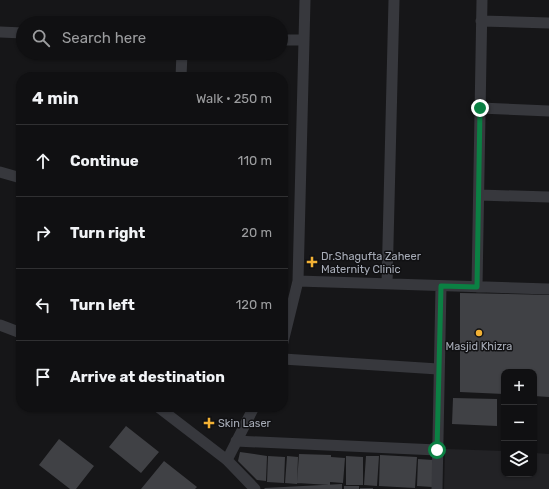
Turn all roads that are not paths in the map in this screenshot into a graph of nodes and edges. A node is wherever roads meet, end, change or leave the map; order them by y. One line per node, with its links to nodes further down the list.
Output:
1 (305, 0): 9 (street)
2 (394, 0): 19 (street)
3 (482, 0): 4 (street)
4 (481, 21): 5 (street); 12 (street)
5 (549, 23)
6 (0, 32): 7 (street)
7 (16, 33)
8 (288, 40): 9 (street)
9 (303, 40): 18 (street)
10 (182, 60): 11 (street)
11 (181, 72)
12 (480, 108): 13 (street); 16 (street)
13 (549, 111)
14 (0, 172): 15 (street)
15 (16, 177)
16 (479, 195): 17 (street); 21 (street)
17 (549, 197)
18 (298, 281): 19 (street); 23 (street)
19 (388, 284): 20 (street)
20 (441, 286): 21 (street); 27 (street)
21 (477, 287): 22 (street)
22 (549, 290)
23 (288, 322)
24 (0, 325): 25 (street)
25 (16, 331)
26 (288, 359): 27 (street)
27 (438, 369): 31 (street)
28 (165, 412): 32 (street)
29 (251, 412): 30 (street)
30 (236, 441): 31 (street); 32 (street)
31 (437, 450): 34 (street)
32 (227, 460): 33 (street)
33 (255, 489)
34 (437, 489)

